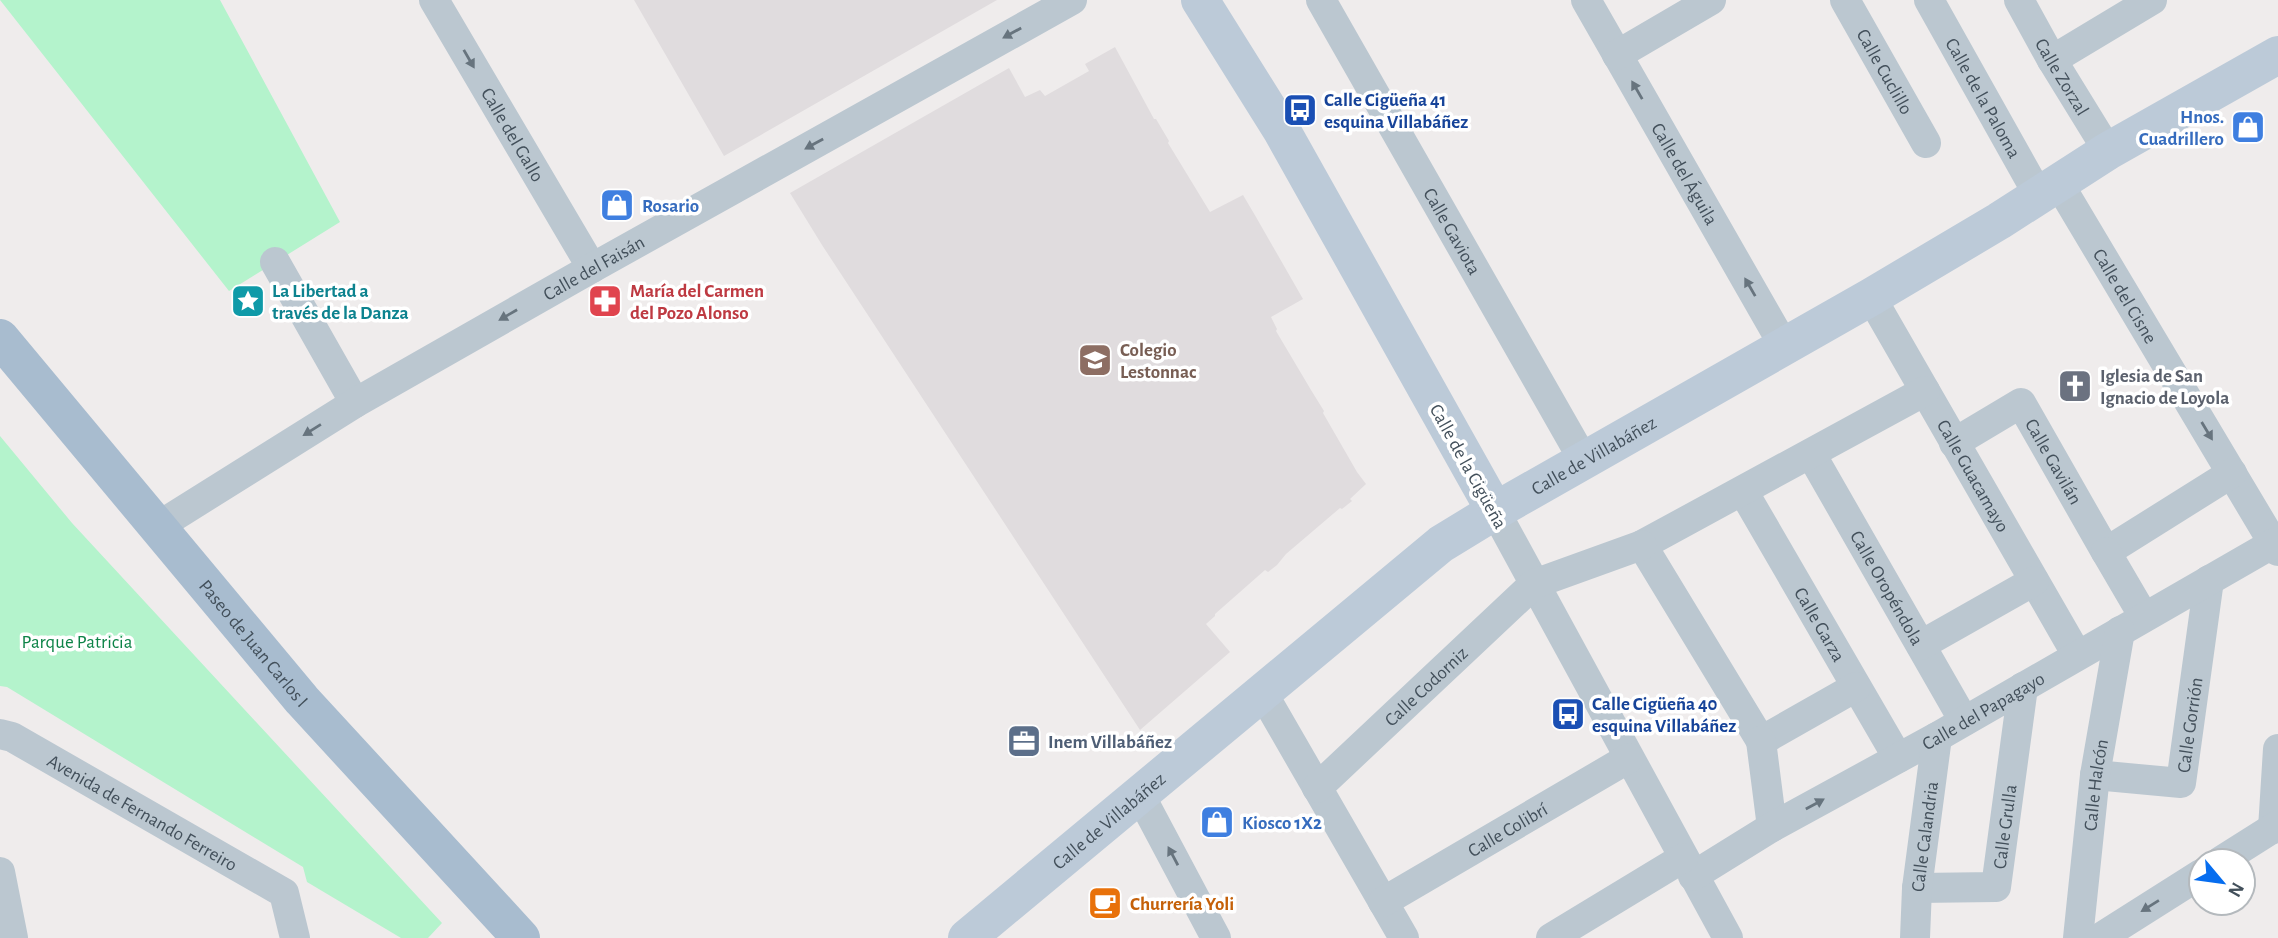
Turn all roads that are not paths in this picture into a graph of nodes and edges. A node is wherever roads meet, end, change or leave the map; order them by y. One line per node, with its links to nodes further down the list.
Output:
1 (434, 0): 18 (street, Calle del Gallo, one-way to 18)
2 (1072, 0): 18 (street, Calle del Faisán, one-way to 18)
3 (1200, 0): 29 (main road, Calle de la Cigüeña)
4 (1321, 0): 26 (street, Calle Gaviota)
5 (1586, 0): 11 (street, Calle del Águila)
6 (1711, 0): 11 (street)
7 (1845, 0): 14 (street, Calle Cuclillo)
8 (1929, 0): 16 (street, Calle de la Paloma)
9 (2019, 0): 13 (street, Calle Zorzal)
10 (2152, 0): 13 (street)
11 (1617, 55): 21 (street, Calle del Águila, one-way to 11)
12 (2278, 55): 15 (main road, Calle de Villabáñez)
13 (2052, 60): 15 (street, Calle Zorzal)
14 (1926, 143)
15 (2108, 151): 16 (main road, Calle de Villabáñez)
16 (2049, 190): 19 (main road, Calle de Villabáñez); 27 (street, Calle del Cisne, one-way to 27)
17 (275, 262): 23 (street)
18 (592, 268): 23 (street, Calle del Faisán, one-way to 23)
19 (1871, 297): 21 (main road, Calle de Villabáñez); 22 (street, Calle Guacamayo)
20 (0, 338): 30 (main road, Paseo de Juan Carlos I)
21 (1784, 346): 26 (main road, Calle de Villabáñez)
22 (1925, 391): 24 (street, Calle Guacamayo); 25 (street)
23 (355, 403): 30 (street, Calle del Faisán, one-way to 30)
24 (1954, 443): 33 (street, Calle Gavilán); 35 (street, Calle Guacamayo)
25 (1811, 454): 28 (street); 38 (street, Calle Oropéndola)
26 (1584, 461): 29 (main road, Calle de Villabáñez)
27 (2232, 473): 32 (street, Calle del Cisne); 33 (street)
28 (1743, 491): 31 (street); 40 (street, Calle Garza)
29 (1495, 511): 36 (street, Calle de la Cigüeña); 42 (main road, Calle de Villabáñez)
30 (156, 527): 64 (main road, Paseo de Juan Carlos I)
31 (1642, 545): 36 (street); 46 (street)
32 (2276, 547): 34 (street, Calle del Papagayo)
33 (2106, 552): 37 (street, Calle Gavilán)
34 (2208, 580): 37 (street, Calle del Papagayo); 50 (street, Calle Gorrión)
35 (2034, 581): 38 (street); 39 (street, Calle Guacamayo)
36 (1534, 584): 48 (street, Calle de la Cigüeña); 51 (street, Calle Codorniz)
37 (2132, 624): 39 (street, Calle del Papagayo); 50 (street, Calle Halcón)
38 (1921, 645): 43 (street, Calle Oropéndola)
39 (2077, 656): 41 (street, Calle del Papagayo)
40 (1856, 687): 46 (street); 49 (street, Calle Garza)
41 (2023, 687): 43 (street, Calle del Papagayo); 59 (street, Calle Grulla)
42 (1262, 692): 51 (street); 52 (main road, Calle de Villabáñez)
43 (1964, 721): 45 (street, Calle del Papagayo)
44 (0, 734): 63 (street, Avenida de Fernando Ferreiro)
45 (1937, 737): 49 (street, Calle del Papagayo); 59 (street, Calle Calandria)
46 (1762, 741): 53 (street)
47 (2278, 749): 54 (street)
48 (1629, 758): 56 (street, Calle de la Cigüeña); 60 (street, Calle Colibrí)
49 (1898, 758): 53 (street, Calle del Papagayo, one-way to 49)
50 (2095, 775): 70 (street, Calle Halcón)
51 (1317, 788): 60 (street)
52 (1140, 794): 65 (main road, Calle de Villabáñez); 66 (street, one-way to 52)
53 (1772, 827): 56 (street, Calle del Papagayo)
54 (2275, 827): 55 (street)
55 (2243, 847)
56 (1688, 867): 61 (street, Calle de la Cigüeña); 68 (street, Calle del Papagayo)
57 (0, 872): 62 (street)
58 (2187, 883): 71 (street, one-way to 71)
59 (1917, 888): 69 (street, Calle Calandria)
60 (1383, 902): 67 (street)
61 (1721, 935)
62 (13, 938)
63 (295, 938)
64 (521, 938)
65 (967, 938)
66 (1216, 938)
67 (1404, 938)
68 (1551, 938)
69 (1914, 938)
70 (2078, 938)
71 (2100, 938)

